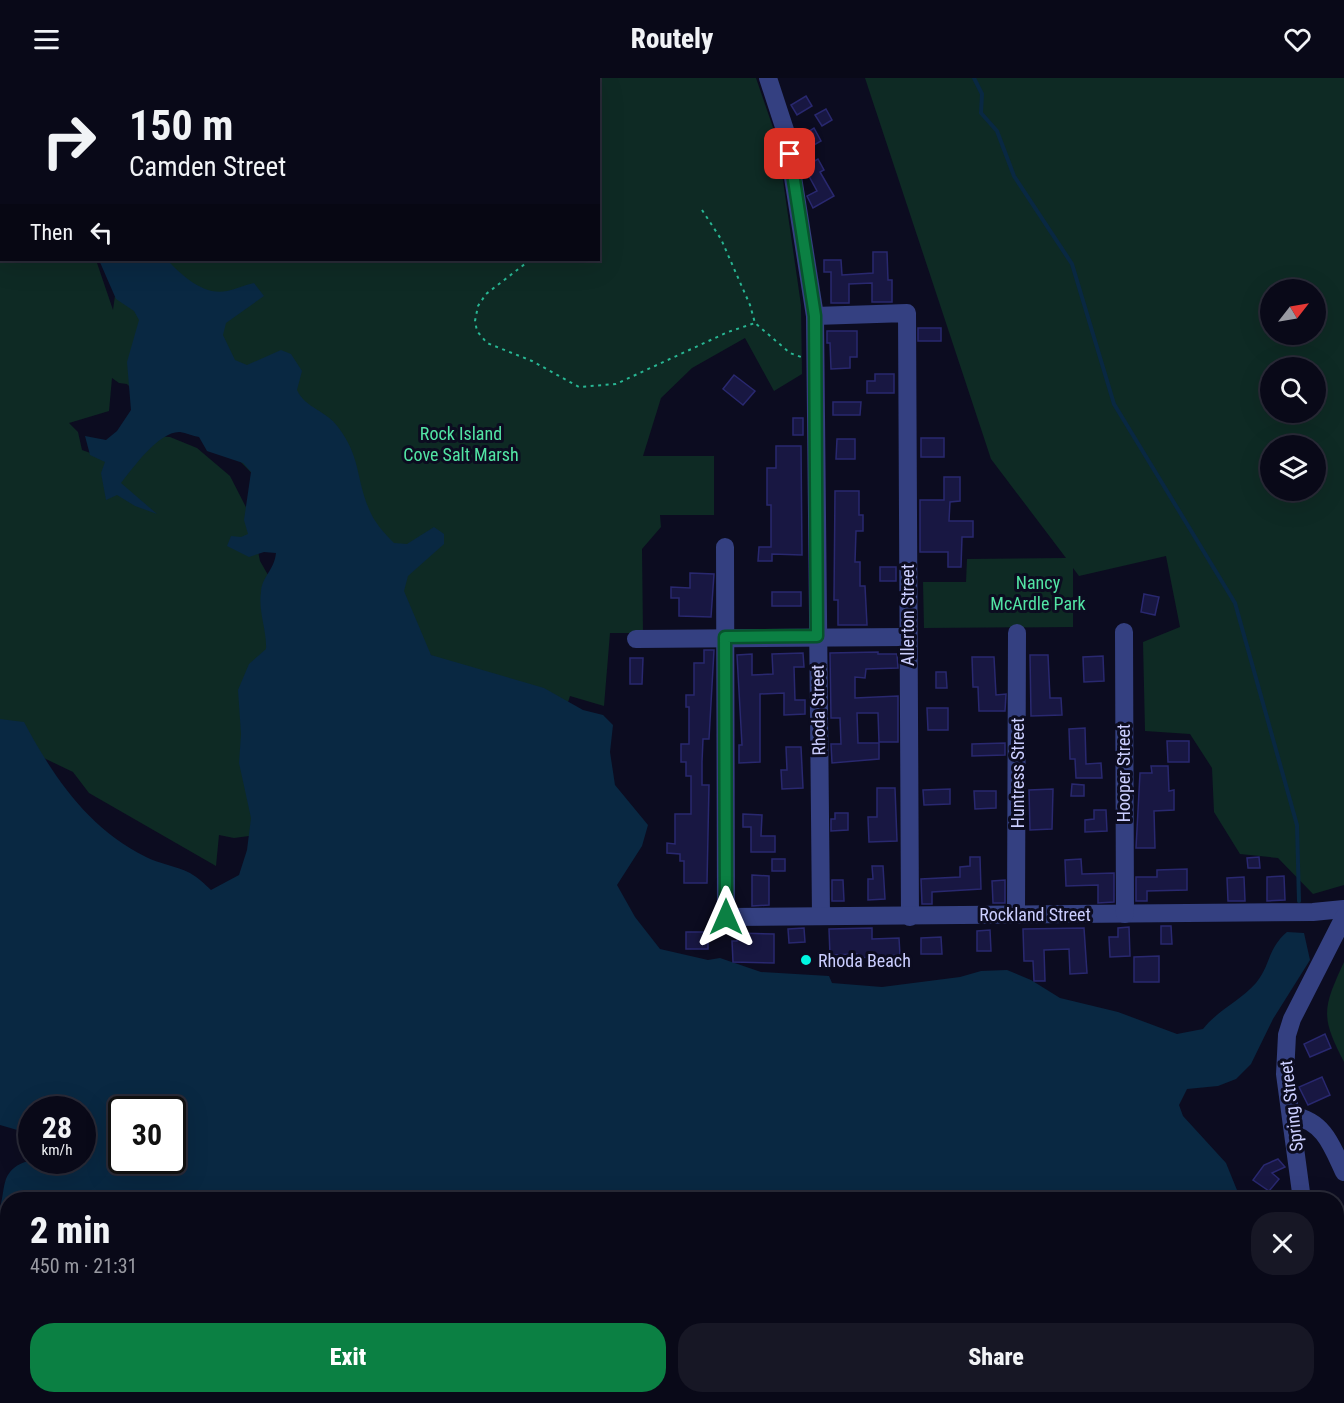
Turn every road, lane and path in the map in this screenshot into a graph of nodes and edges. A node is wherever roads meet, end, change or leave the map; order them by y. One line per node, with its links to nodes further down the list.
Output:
1 (768, 78): 4 (street, Rhoda Street)
2 (702, 210): 5 (path)
3 (529, 261): 5 (path)
4 (815, 316): 6 (street, Rhoda Street); 12 (street, Allerton Street)
5 (755, 323): 6 (path)
6 (815, 361): 10 (street, Rhoda Street)
7 (725, 547): 11 (street)
8 (1124, 632): 16 (street, Hooper Street)
9 (1017, 633): 15 (street, Huntress Street)
10 (817, 636): 11 (street); 12 (street); 17 (street, Rhoda Street)
11 (725, 637): 13 (street); 17 (street, Rockland Street)
12 (907, 637): 18 (street, Allerton Street)
13 (636, 639)
14 (1344, 909): 16 (street, Rockland Street)
15 (1016, 913): 16 (street, Rockland Street); 18 (street, Rockland Street)
16 (1125, 914)
17 (821, 916): 18 (street, Rockland Street)
18 (910, 917)
19 (1344, 917): 20 (street, Spring Street)
20 (1293, 1116): 21 (street); 22 (street, Spring Street)
21 (1344, 1172)
22 (1301, 1192)

